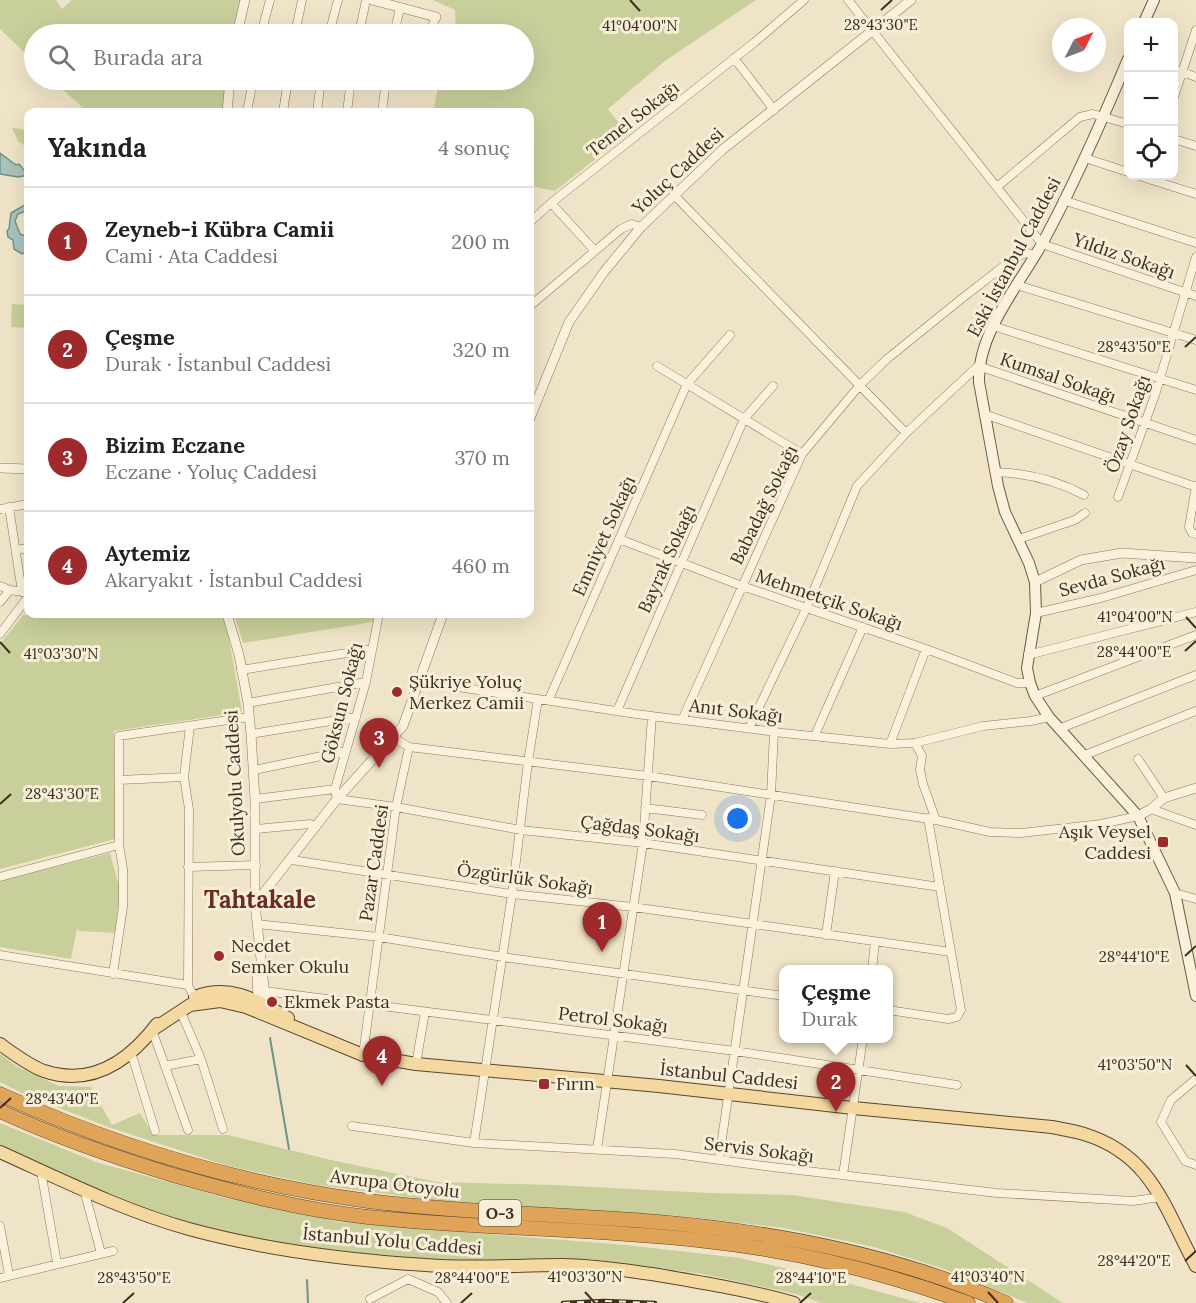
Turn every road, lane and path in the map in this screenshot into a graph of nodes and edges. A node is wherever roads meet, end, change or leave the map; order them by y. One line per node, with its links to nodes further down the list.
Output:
1 (245, 0): 14 (street)
2 (270, 0): 15 (street)
3 (302, 0): 16 (street)
4 (338, 0): 17 (street)
5 (366, 0): 18 (street)
6 (372, 0): 11 (street)
7 (804, 0): 23 (street, Temel Sokağı)
8 (848, 0): 21 (street)
9 (911, 0): 21 (street, Yoluç Caddesi)
10 (1154, 0): 13 (main road)
11 (400, 8): 12 (street); 19 (street)
12 (436, 17): 20 (street)
13 (1146, 18)
14 (239, 24)
15 (264, 24)
16 (297, 24)
17 (332, 24)
18 (361, 24)
19 (396, 24)
20 (433, 24)
21 (873, 30): 41 (street, Yoluç Caddesi); 49 (street)
22 (1196, 30): 26 (street)
23 (734, 58): 41 (street); 53 (street, Temel Sokağı)
24 (1124, 68): 42 (main road, Eski İstanbul Caddesi)
25 (1178, 71): 26 (street)
26 (1182, 72): 27 (street); 28 (street)
27 (1196, 77)
28 (1178, 83)
29 (229, 90): 35 (street)
30 (251, 90): 36 (street)
31 (286, 90): 37 (street)
32 (319, 90): 38 (street)
33 (350, 90): 39 (street)
34 (385, 90): 40 (street)
35 (227, 108)
36 (249, 108)
37 (284, 108)
38 (317, 108)
39 (348, 108)
40 (382, 108)
41 (774, 110): 51 (street, Yoluç Caddesi)
42 (1104, 116): 43 (street); 46 (main road, Eski İstanbul Caddesi); 49 (street)
43 (1124, 123)
44 (1178, 141): 45 (street)
45 (1196, 146)
46 (1085, 158): 47 (street); 52 (main road, Eski İstanbul Caddesi)
47 (1124, 171)
48 (1152, 180): 50 (street)
49 (997, 187): 57 (street)
50 (1196, 194)
51 (674, 195): 55 (street, Yoluç Caddesi); 73 (street)
52 (1064, 200): 56 (street); 57 (main road, Eski İstanbul Caddesi)
53 (551, 203): 54 (street, Temel Sokağı); 58 (street)
54 (534, 217)
55 (641, 227): 58 (street); 76 (street, Yoluç Caddesi)
56 (1196, 243)
57 (1042, 244): 59 (main road, Eski İstanbul Caddesi); 62 (street, Yıldız Sokağı)
58 (595, 251): 64 (street)
59 (1035, 255): 61 (main road, Eski İstanbul Caddesi); 73 (street, Babadağ Sokağı)
60 (1196, 257): 62 (street, Özay Sokağı)
61 (1017, 285): 65 (main road, Eski İstanbul Caddesi); 66 (street)
62 (1185, 293): 63 (street, Yıldız Sokağı); 66 (street, Özay Sokağı)
63 (1196, 296)
64 (534, 303)
65 (993, 326): 70 (main road, Eski İstanbul Caddesi); 71 (street)
66 (1173, 333): 68 (street); 71 (street, Özay Sokağı)
67 (730, 335): 72 (street, Emniyet Sokağı)
68 (1196, 340)
69 (657, 366): 72 (street)
70 (978, 366): 77 (main road, Eski İstanbul Caddesi); 79 (street, Kumsal Sokağı); 80 (street)
71 (1160, 378): 75 (street); 79 (street, Özay Sokağı)
72 (687, 384): 78 (street); 95 (street, Emniyet Sokağı)
73 (860, 385): 80 (street); 82 (street, Babadağ Sokağı)
74 (773, 386): 78 (street, Bayrak Sokağı)
75 (1196, 390)
76 (534, 407)
77 (984, 414): 83 (street); 86 (main road, Eski İstanbul Caddesi)
78 (744, 419): 82 (street); 100 (street, Bayrak Sokağı)
79 (1145, 423): 81 (street, Kumsal Sokağı); 83 (street, Özay Sokağı)
80 (906, 433): 110 (street)
81 (1196, 440)
82 (802, 454): 105 (street, Babadağ Sokağı)
83 (1130, 465): 87 (street); 89 (street, Özay Sokağı)
84 (0, 468): 85 (street)
85 (24, 469)
86 (995, 471): 88 (street); 96 (main road, Eski İstanbul Caddesi)
87 (1196, 487): 94 (street)
88 (1084, 495)
89 (1118, 497)
90 (24, 505): 91 (street)
91 (9, 507): 92 (street); 98 (street)
92 (0, 509)
93 (1085, 513): 96 (street)
94 (1196, 534)
95 (619, 539): 100 (street, Mehmetçik Sokağı); 129 (street, Emniyet Sokağı)
96 (1018, 539): 102 (main road, Eski İstanbul Caddesi)
97 (24, 549): 98 (street)
98 (16, 550): 103 (street)
99 (1196, 558): 102 (street)
100 (681, 563): 105 (street, Mehmetçik Sokağı); 131 (street, Bayrak Sokağı)
101 (1196, 570): 112 (street, Sevda Sokağı)
102 (1035, 582): 112 (main road, Eski İstanbul Caddesi)
103 (24, 585)
104 (0, 586): 106 (street)
105 (742, 586): 110 (street, Mehmetçik Sokağı); 137 (street, Babadağ Sokağı)
106 (10, 590): 107 (street); 109 (street)
107 (24, 594)
108 (24, 597): 117 (street)
109 (0, 602)
110 (806, 609): 116 (street, Mehmetçik Sokağı); 139 (street)
111 (1196, 612): 121 (street)
112 (1036, 613): 121 (main road, Eski İstanbul Caddesi)
113 (228, 618): 122 (street, Okulyolu Caddesi)
114 (378, 618): 119 (street, Göksun Sokağı)
115 (442, 618): 124 (street)
116 (863, 627): 120 (street, Mehmetçik Sokağı); 143 (street)
117 (0, 634)
118 (1196, 634): 127 (street)
119 (372, 649): 122 (street); 125 (street, Göksun Sokağı)
120 (926, 649): 126 (street, Mehmetçik Sokağı); 146 (street)
121 (1028, 655): 126 (main road, Eski İstanbul Caddesi)
122 (241, 670): 130 (street, Okulyolu Caddesi)
123 (1196, 675): 140 (street)
124 (419, 681): 128 (street, Anıt Sokağı); 144 (street)
125 (366, 682): 130 (street); 135 (street, Göksun Sokağı)
126 (1030, 683): 127 (main road, Eski İstanbul Caddesi)
127 (1035, 696): 136 (main road, Eski İstanbul Caddesi)
128 (538, 699): 129 (street, Anıt Sokağı); 151 (street)
129 (549, 699): 131 (street, Anıt Sokağı)
130 (248, 703): 134 (street, Okulyolu Caddesi)
131 (617, 711): 133 (street, Anıt Sokağı)
132 (1196, 711): 149 (street)
133 (652, 716): 137 (street, Anıt Sokağı); 153 (street)
134 (249, 717): 138 (street); 142 (street, Okulyolu Caddesi)
135 (357, 717): 142 (street); 148 (street, Göksun Sokağı)
136 (1049, 717): 140 (main road, Eski İstanbul Caddesi); 145 (street, Anıt Sokağı)
137 (682, 720): 139 (street, Anıt Sokağı)
138 (190, 726): 154 (street); 155 (street)
139 (749, 728): 141 (street, Anıt Sokağı)
140 (1061, 728): 149 (main road, Eski İstanbul Caddesi)
141 (774, 732): 143 (street, Anıt Sokağı); 158 (street)
142 (251, 734): 152 (street, Okulyolu Caddesi)
143 (815, 735): 146 (street, Anıt Sokağı)
144 (394, 738): 147 (street); 161 (street)
145 (915, 743): 146 (street, Anıt Sokağı); 167 (street)
146 (890, 744)
147 (408, 747): 151 (street); 162 (street, Pazar Caddesi)
148 (346, 751): 152 (street); 157 (street, Göksun Sokağı)
149 (1085, 755): 166 (main road, Eski İstanbul Caddesi)
150 (1138, 759): 159 (street)
151 (528, 762): 153 (street); 171 (street)
152 (254, 770): 160 (street, Okulyolu Caddesi)
153 (648, 776): 158 (street); 163 (street)
154 (184, 777): 155 (street); 177 (street)
155 (119, 780): 173 (street)
156 (1196, 788): 159 (street)
157 (335, 789): 160 (street); 161 (street, Göksun Sokağı)
158 (771, 795): 167 (street); 175 (street)
159 (1164, 798): 164 (street)
160 (255, 799): 170 (street, Okulyolu Caddesi)
161 (337, 799): 162 (street, Çağdaş Sokağı); 169 (street)
162 (396, 807): 171 (street, Çağdaş Sokağı); 179 (street, Pazar Caddesi)
163 (645, 808): 165 (street); 172 (street)
164 (1151, 809): 166 (street); 168 (street)
165 (702, 815)
166 (1138, 816): 167 (street); 182 (main road, Eski İstanbul Caddesi)
167 (932, 819): 181 (street)
168 (1196, 825)
169 (316, 827): 170 (street); 174 (street)
170 (256, 829): 176 (street, Okulyolu Caddesi)
171 (521, 830): 172 (street, Çağdaş Sokağı); 183 (street)
172 (643, 843): 175 (street, Çağdaş Sokağı); 186 (street)
173 (119, 845): 180 (street); 198 (street)
174 (292, 860): 179 (street, Özgürlük Sokağı); 185 (street)
175 (762, 861): 178 (street, Çağdaş Sokağı); 188 (street)
176 (256, 865): 177 (street); 185 (street, Okulyolu Caddesi)
177 (188, 867): 199 (street)
178 (835, 871): 181 (street, Çağdaş Sokağı); 189 (street)
179 (388, 873): 183 (street, Özgürlük Sokağı); 190 (street, Pazar Caddesi)
180 (0, 877)
181 (940, 887): 192 (street)
182 (1175, 893): 184 (street); 196 (main road, Eski İstanbul Caddesi)
183 (512, 894): 186 (street, Özgürlük Sokağı); 194 (street)
184 (1196, 899)
185 (255, 904): 187 (street, Okulyolu Caddesi)
186 (633, 908): 188 (street, Özgürlük Sokağı); 197 (street)
187 (257, 924): 190 (street); 203 (street, Okulyolu Caddesi)
188 (753, 924): 189 (street, Özgürlük Sokağı); 200 (street)
189 (826, 935): 191 (street, Özgürlük Sokağı)
190 (379, 937): 194 (street); 206 (street, Pazar Caddesi)
191 (875, 942): 192 (street, Özgürlük Sokağı); 195 (street)
192 (951, 952): 209 (street)
193 (0, 954): 198 (street)
194 (503, 957): 197 (street); 211 (street)
195 (872, 965)
196 (1193, 967): 202 (main road, Eski İstanbul Caddesi)
197 (624, 973): 200 (street); 213 (street)
198 (113, 974): 199 (street)
199 (188, 985): 204 (street)
200 (744, 990): 201 (street); 217 (street)
201 (779, 995)
202 (1196, 996)
203 (263, 999): 204 (main road, İstanbul Caddesi); 205 (main road); 206 (street, Petrol Sokağı); 210 (main road); 216 (main road, İstanbul Caddesi)
204 (195, 1000): 205 (main road, İstanbul Caddesi); 207 (main road, İstanbul Caddesi); 212 (main road, İstanbul Caddesi)
205 (228, 1003): 210 (main road, İstanbul Caddesi)
206 (370, 1004): 208 (street, Petrol Sokağı); 219 (street, Pazar Caddesi)
207 (180, 1010): 212 (main road, İstanbul Caddesi); 220 (street)
208 (425, 1011): 211 (street, Petrol Sokağı); 221 (street)
209 (893, 1011)
210 (277, 1021): 216 (main road, İstanbul Caddesi)
211 (492, 1021): 213 (street, Petrol Sokağı); 224 (street)
212 (152, 1030): 218 (main road, İstanbul Caddesi); 222 (street)
213 (614, 1035): 217 (street, Petrol Sokağı); 226 (street)
214 (862, 1043): 223 (street)
215 (0, 1044): 218 (main road, İstanbul Caddesi)
216 (336, 1044): 219 (main road, İstanbul Caddesi)
217 (735, 1051): 223 (street, Petrol Sokağı); 228 (street)
218 (131, 1052): 235 (street)
219 (363, 1055): 221 (main road, İstanbul Caddesi)
220 (201, 1059): 222 (street); 233 (street)
221 (416, 1064): 224 (main road, İstanbul Caddesi)
222 (165, 1065): 234 (street)
223 (859, 1071): 227 (street, Petrol Sokağı); 230 (street)
224 (484, 1072): 226 (main road, İstanbul Caddesi); 236 (street)
225 (1196, 1079): 240 (street)
226 (607, 1082): 228 (main road, İstanbul Caddesi); 237 (street)
227 (957, 1085)
228 (729, 1093): 230 (main road, İstanbul Caddesi); 239 (street)
229 (0, 1094): 258 (highway, Avrupa Otoyolu / O-3)
230 (853, 1108): 242 (street); 244 (main road, İstanbul Caddesi)
231 (0, 1111): 257 (highway, Avrupa Otoyolu / O-3)
232 (352, 1126): 236 (street, Servis Sokağı)
233 (223, 1129)
234 (188, 1130)
235 (155, 1131)
236 (474, 1143): 237 (street, Servis Sokağı)
237 (597, 1149): 239 (street, Servis Sokağı)
238 (0, 1153): 241 (main road, İstanbul Yolu Caddesi)
239 (719, 1160): 242 (street, Servis Sokağı)
240 (1196, 1165)
241 (41, 1171): 243 (main road, İstanbul Yolu Caddesi); 249 (street)
242 (843, 1175): 244 (street, Servis Sokağı)
243 (84, 1190): 248 (street); 250 (main road, İstanbul Yolu Caddesi)
244 (1161, 1197): 251 (main road, İstanbul Caddesi)
245 (0, 1226): 246 (street)
246 (1, 1243): 252 (street)
247 (113, 1251): 248 (street)
248 (101, 1253): 249 (street)
249 (57, 1263): 252 (street)
250 (409, 1264): 253 (street); 256 (main road, İstanbul Yolu Caddesi)
251 (1196, 1266)
252 (4, 1276)
253 (408, 1280): 254 (street); 255 (street)
254 (370, 1299)
255 (447, 1303)
256 (794, 1303)
257 (968, 1303)
258 (1006, 1303)

